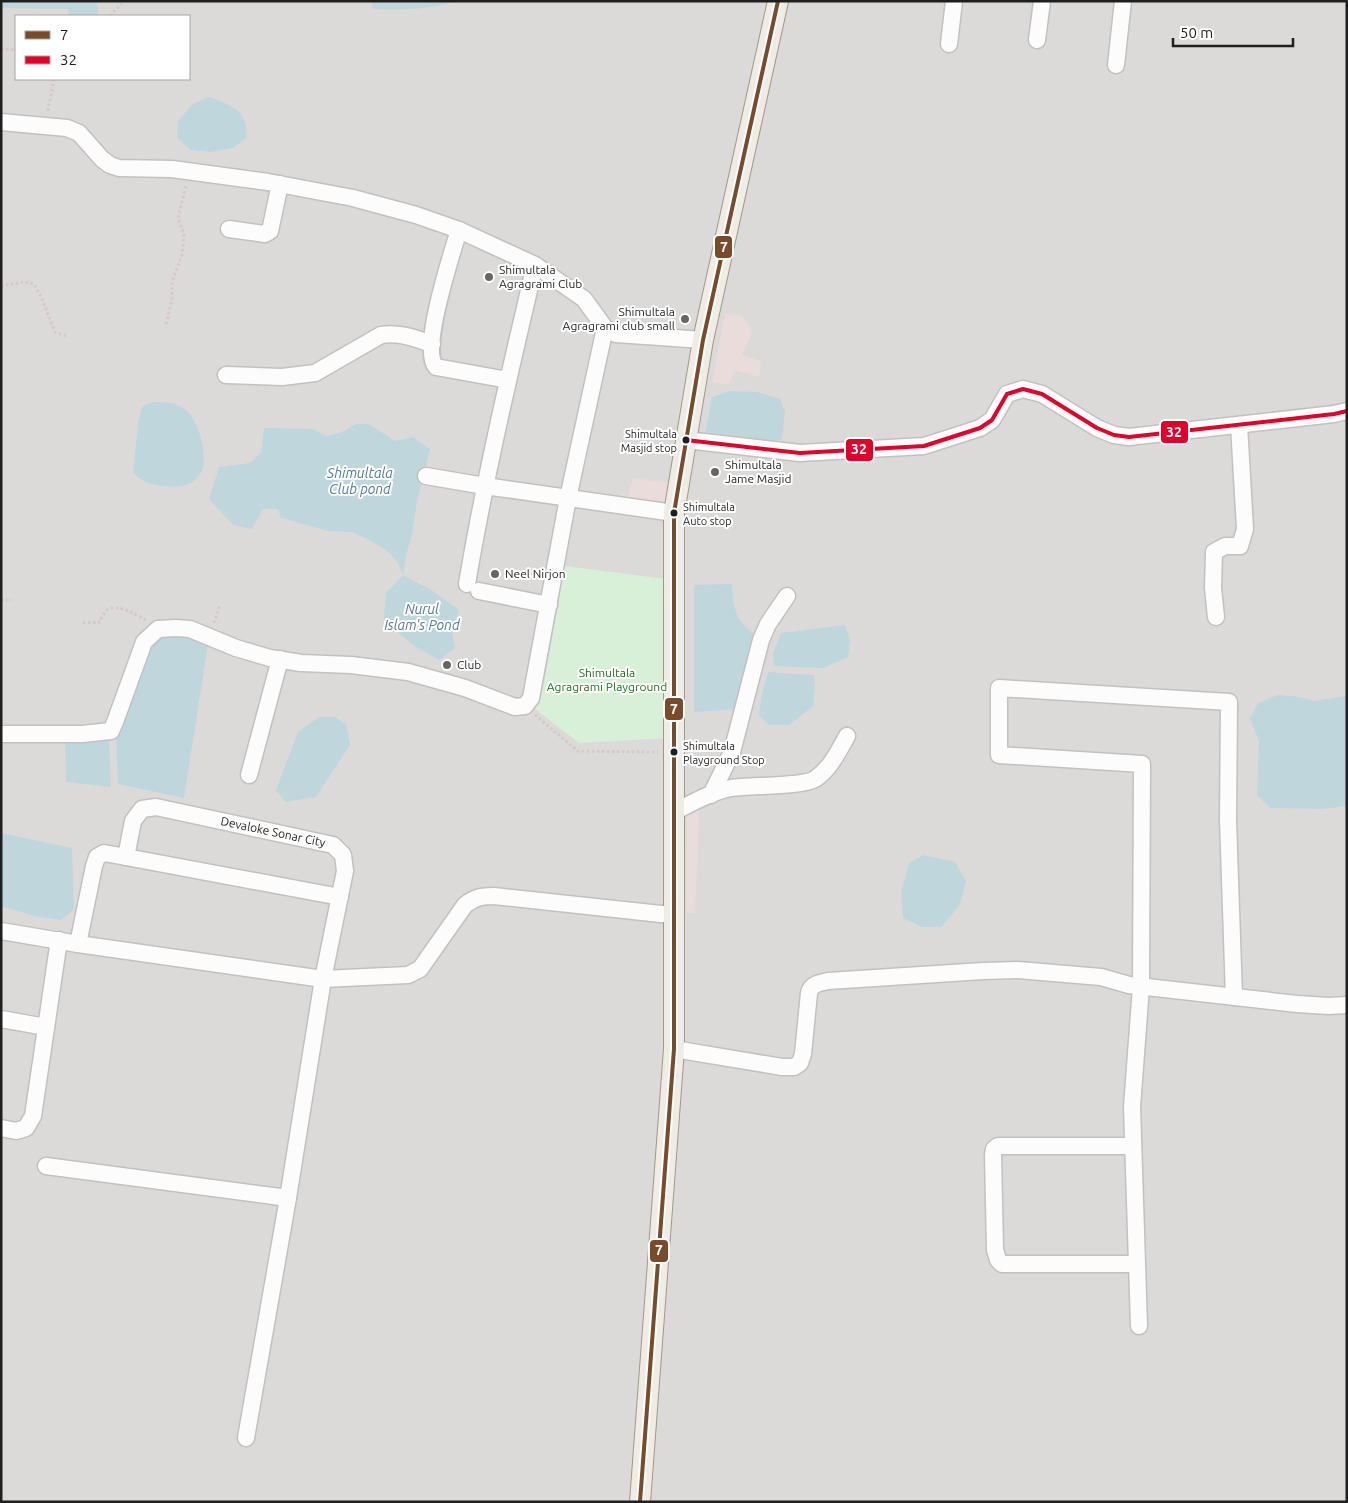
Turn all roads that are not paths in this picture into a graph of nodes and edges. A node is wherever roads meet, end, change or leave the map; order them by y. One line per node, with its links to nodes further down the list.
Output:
1 (778, 1): 14 (main road)
2 (954, 1): 6 (street)
3 (1042, 1): 5 (street)
4 (1123, 1): 7 (street)
5 (1037, 40)
6 (949, 44)
7 (1116, 65)
8 (1, 122): 9 (street)
9 (280, 184): 10 (street); 11 (street)
10 (229, 228)
11 (460, 230): 12 (street); 15 (street)
12 (535, 265): 13 (street); 17 (street)
13 (605, 328): 14 (street); 23 (street)
14 (703, 340): 20 (main road)
15 (432, 344): 16 (street); 17 (street)
16 (226, 375)
17 (508, 380): 22 (street)
18 (1347, 411): 19 (street)
19 (1239, 424): 20 (street); 27 (street)
20 (686, 440): 24 (main road)
21 (426, 476): 22 (street)
22 (485, 486): 23 (street); 26 (street)
23 (568, 498): 24 (street); 26 (street)
24 (674, 513): 33 (main road)
25 (786, 596): 32 (street)
26 (549, 604): 28 (street)
27 (1216, 617)
28 (280, 659): 29 (street); 31 (street)
29 (1, 734)
30 (847, 736): 32 (street)
31 (249, 775)
32 (711, 795): 33 (street)
33 (674, 812): 36 (main road)
34 (126, 857): 35 (street); 35 (street, Devaloke Sonar City); 39 (street)
35 (340, 897): 40 (street, Devaloke Sonar City)
36 (674, 914): 40 (street); 46 (main road)
37 (1, 931): 38 (street)
38 (59, 940): 39 (street); 45 (street)
39 (78, 944): 40 (street)
40 (323, 979): 50 (street, Devaloke Sonar City)
41 (1141, 987): 42 (street); 42 (street); 46 (street); 48 (street)
42 (1234, 997): 43 (street)
43 (1347, 1005)
44 (1, 1019): 45 (street)
45 (46, 1027): 47 (street)
46 (674, 1049): 54 (main road)
47 (1, 1128)
48 (1133, 1146): 51 (street); 51 (street)
49 (46, 1166): 50 (street)
50 (288, 1198): 53 (street, Devaloke Sonar City)
51 (1136, 1264): 52 (street)
52 (1139, 1326)
53 (246, 1438)
54 (640, 1502)

